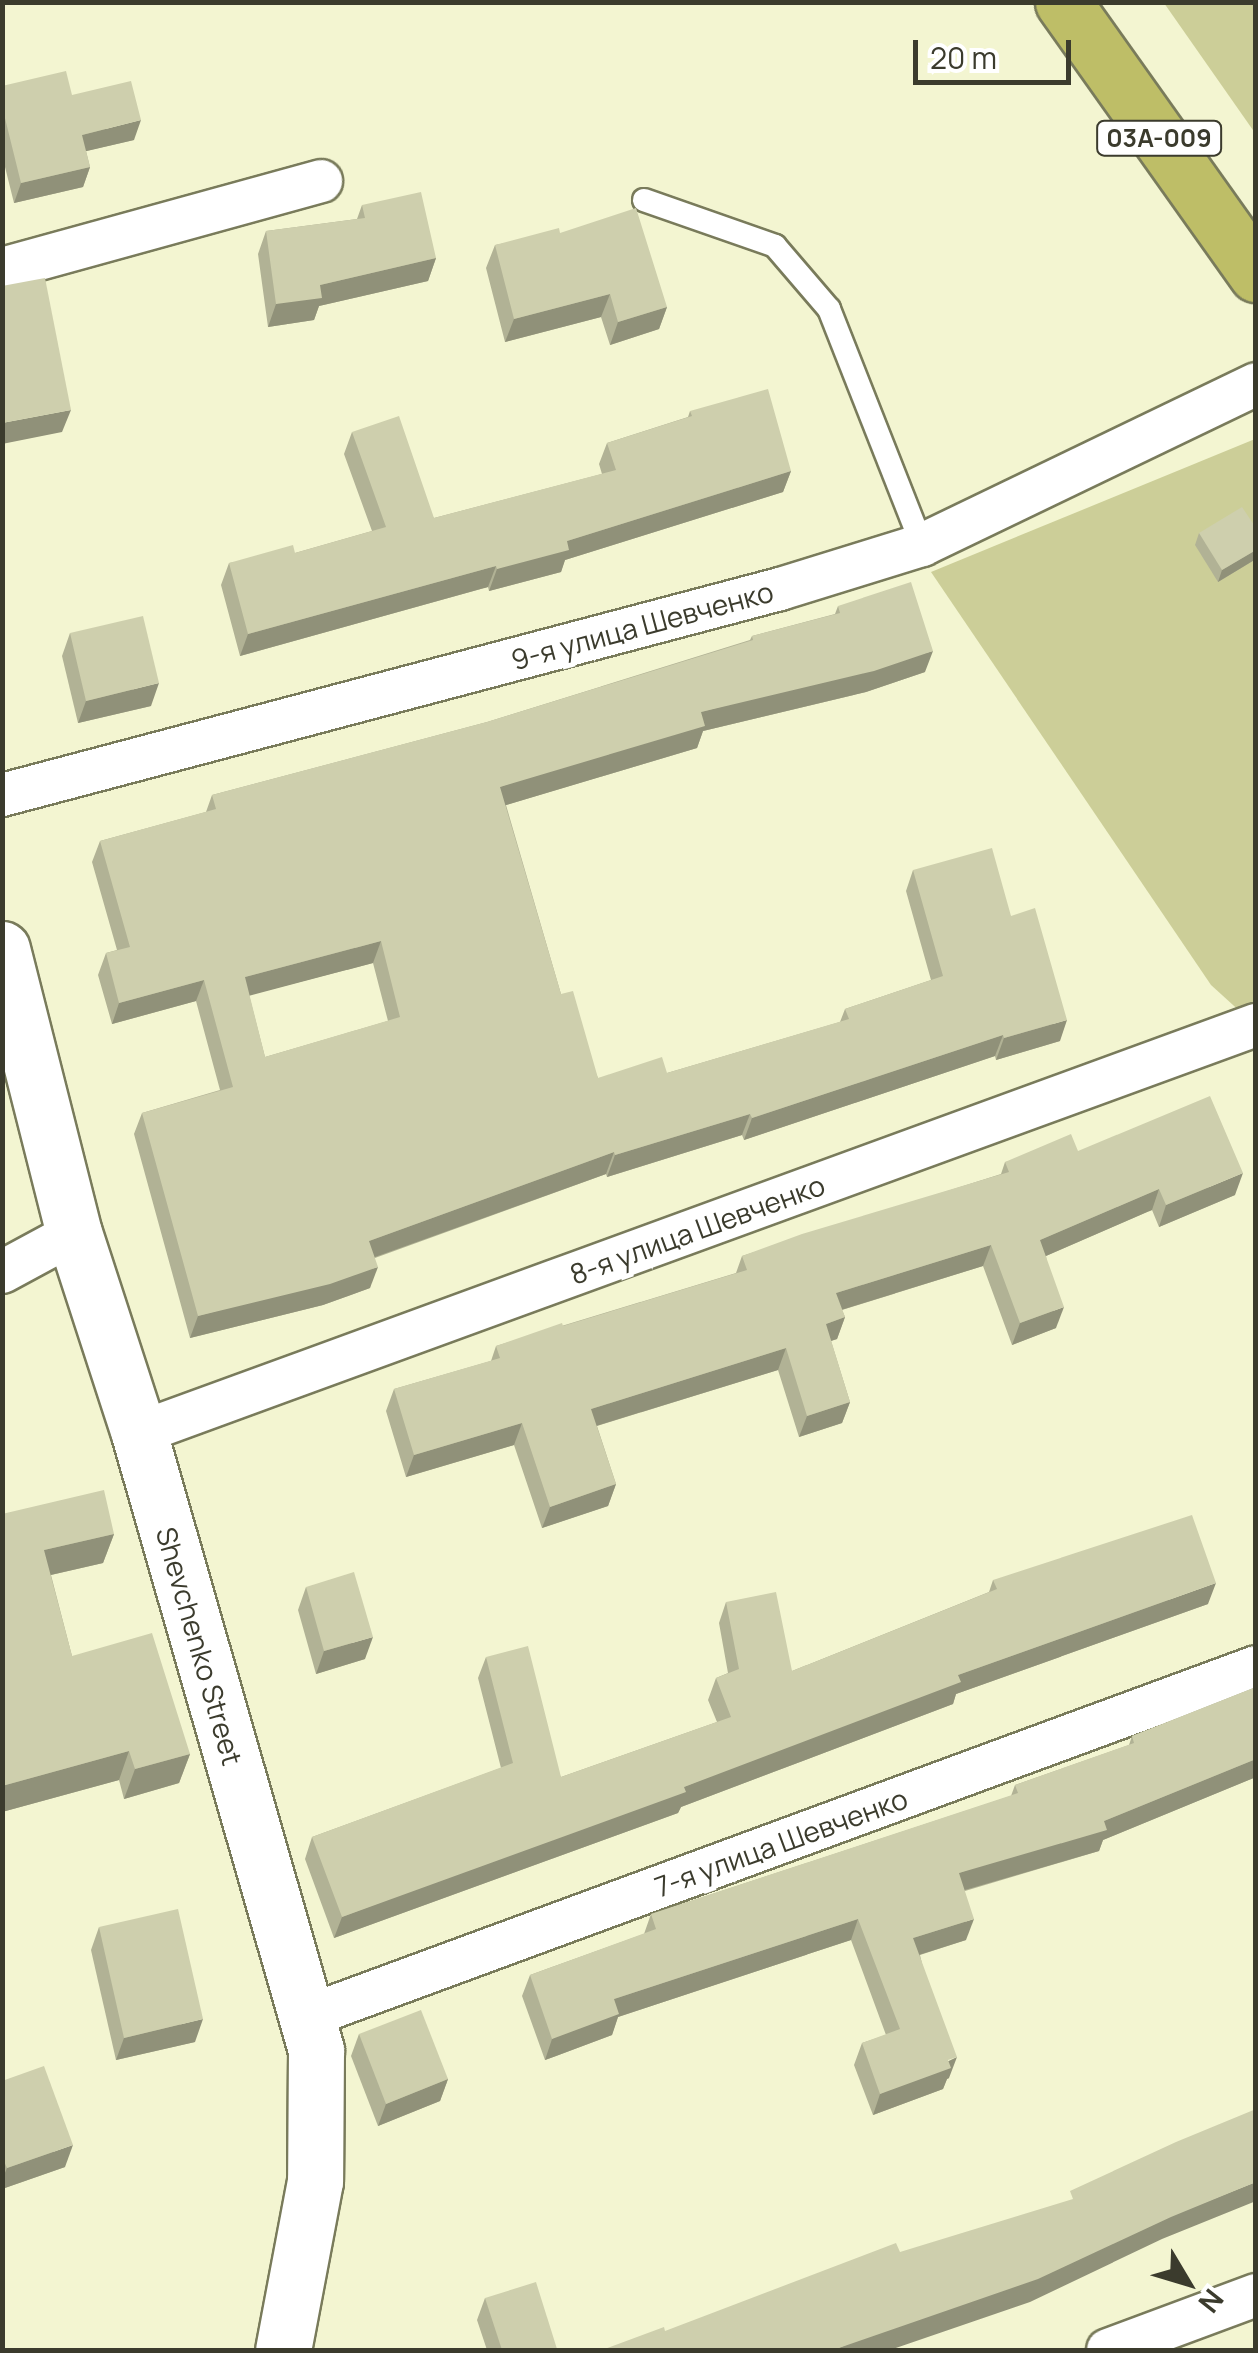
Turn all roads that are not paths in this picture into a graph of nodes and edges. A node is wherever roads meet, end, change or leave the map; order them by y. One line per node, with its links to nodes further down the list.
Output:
1 (1062, 2): 5 (main road, 03А-009)
2 (321, 181): 4 (street)
3 (644, 200): 7 (lane)
4 (2, 268)
5 (1256, 274)
6 (1256, 384): 7 (street, 9-я улица Шевченко)
7 (922, 545): 8 (street, 9-я улица Шевченко)
8 (2, 794)
9 (2, 950): 11 (main road, Shevchenko Street)
10 (1256, 1025): 13 (street, 8-я улица Шевченко)
11 (74, 1233): 12 (street); 13 (main road, Shevchenko Street)
12 (2, 1272)
13 (139, 1433): 15 (main road, Shevchenko Street)
14 (1256, 1667): 15 (street, 7-я улица Шевченко)
15 (306, 2017): 18 (main road, Shevchenko Street)
16 (1256, 2295): 17 (street)
17 (1199, 2336): 19 (street)
18 (282, 2350)
19 (1108, 2350)

